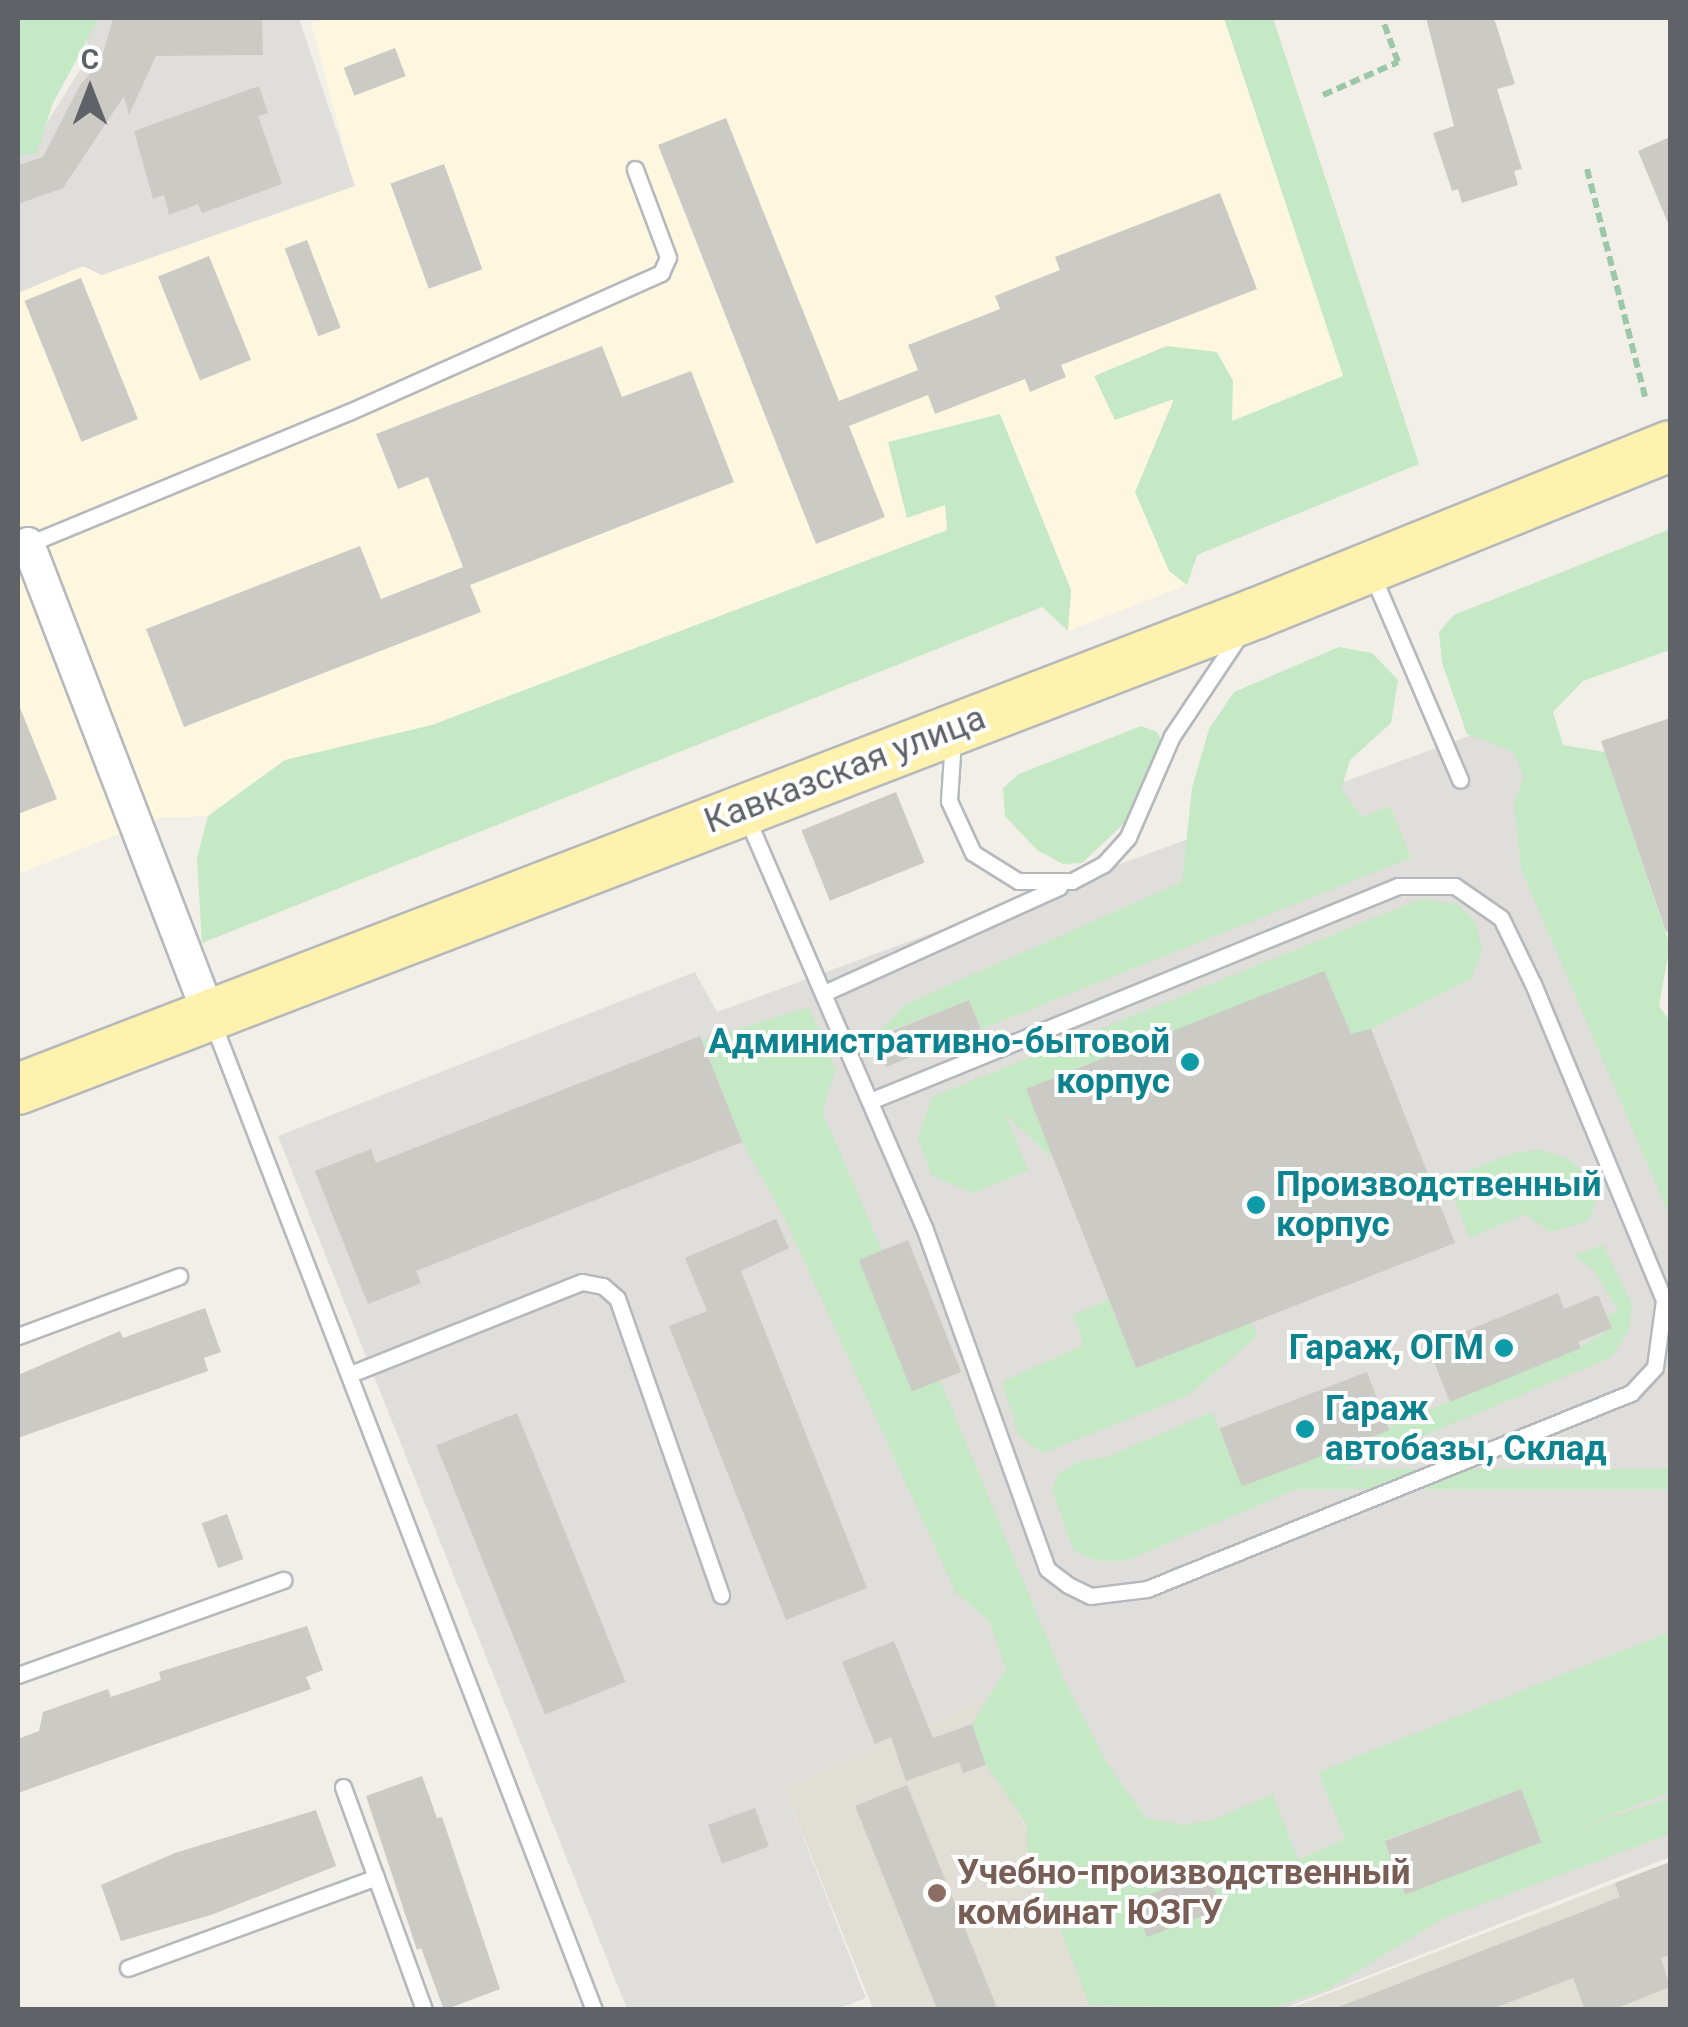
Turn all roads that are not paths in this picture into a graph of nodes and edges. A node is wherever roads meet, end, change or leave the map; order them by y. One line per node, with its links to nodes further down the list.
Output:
1 (635, 169): 3 (lane)
2 (1670, 446): 4 (main road, Кавказская улица)
3 (23, 546): 11 (street)
4 (1369, 568): 5 (main road, Кавказская улица); 7 (lane)
5 (1257, 613): 6 (main road, Кавказская улица); 9 (lane)
6 (954, 730): 8 (main road, Кавказская улица); 9 (lane)
7 (1460, 780)
8 (742, 808): 10 (lane); 11 (main road, Кавказская улица)
9 (1072, 881): 10 (lane)
10 (824, 993): 13 (lane)
11 (210, 1017): 12 (main road, Кавказская улица); 16 (lane)
12 (18, 1089)
13 (870, 1101): 13 (lane)
14 (180, 1276): 15 (lane)
15 (18, 1336)
16 (352, 1373): 18 (lane); 24 (lane)
17 (283, 1580): 19 (lane)
18 (721, 1595)
19 (18, 1674)
20 (342, 1787): 21 (lane)
21 (376, 1878): 22 (lane); 23 (lane)
22 (128, 1968)
23 (424, 2010)
24 (594, 2010)

